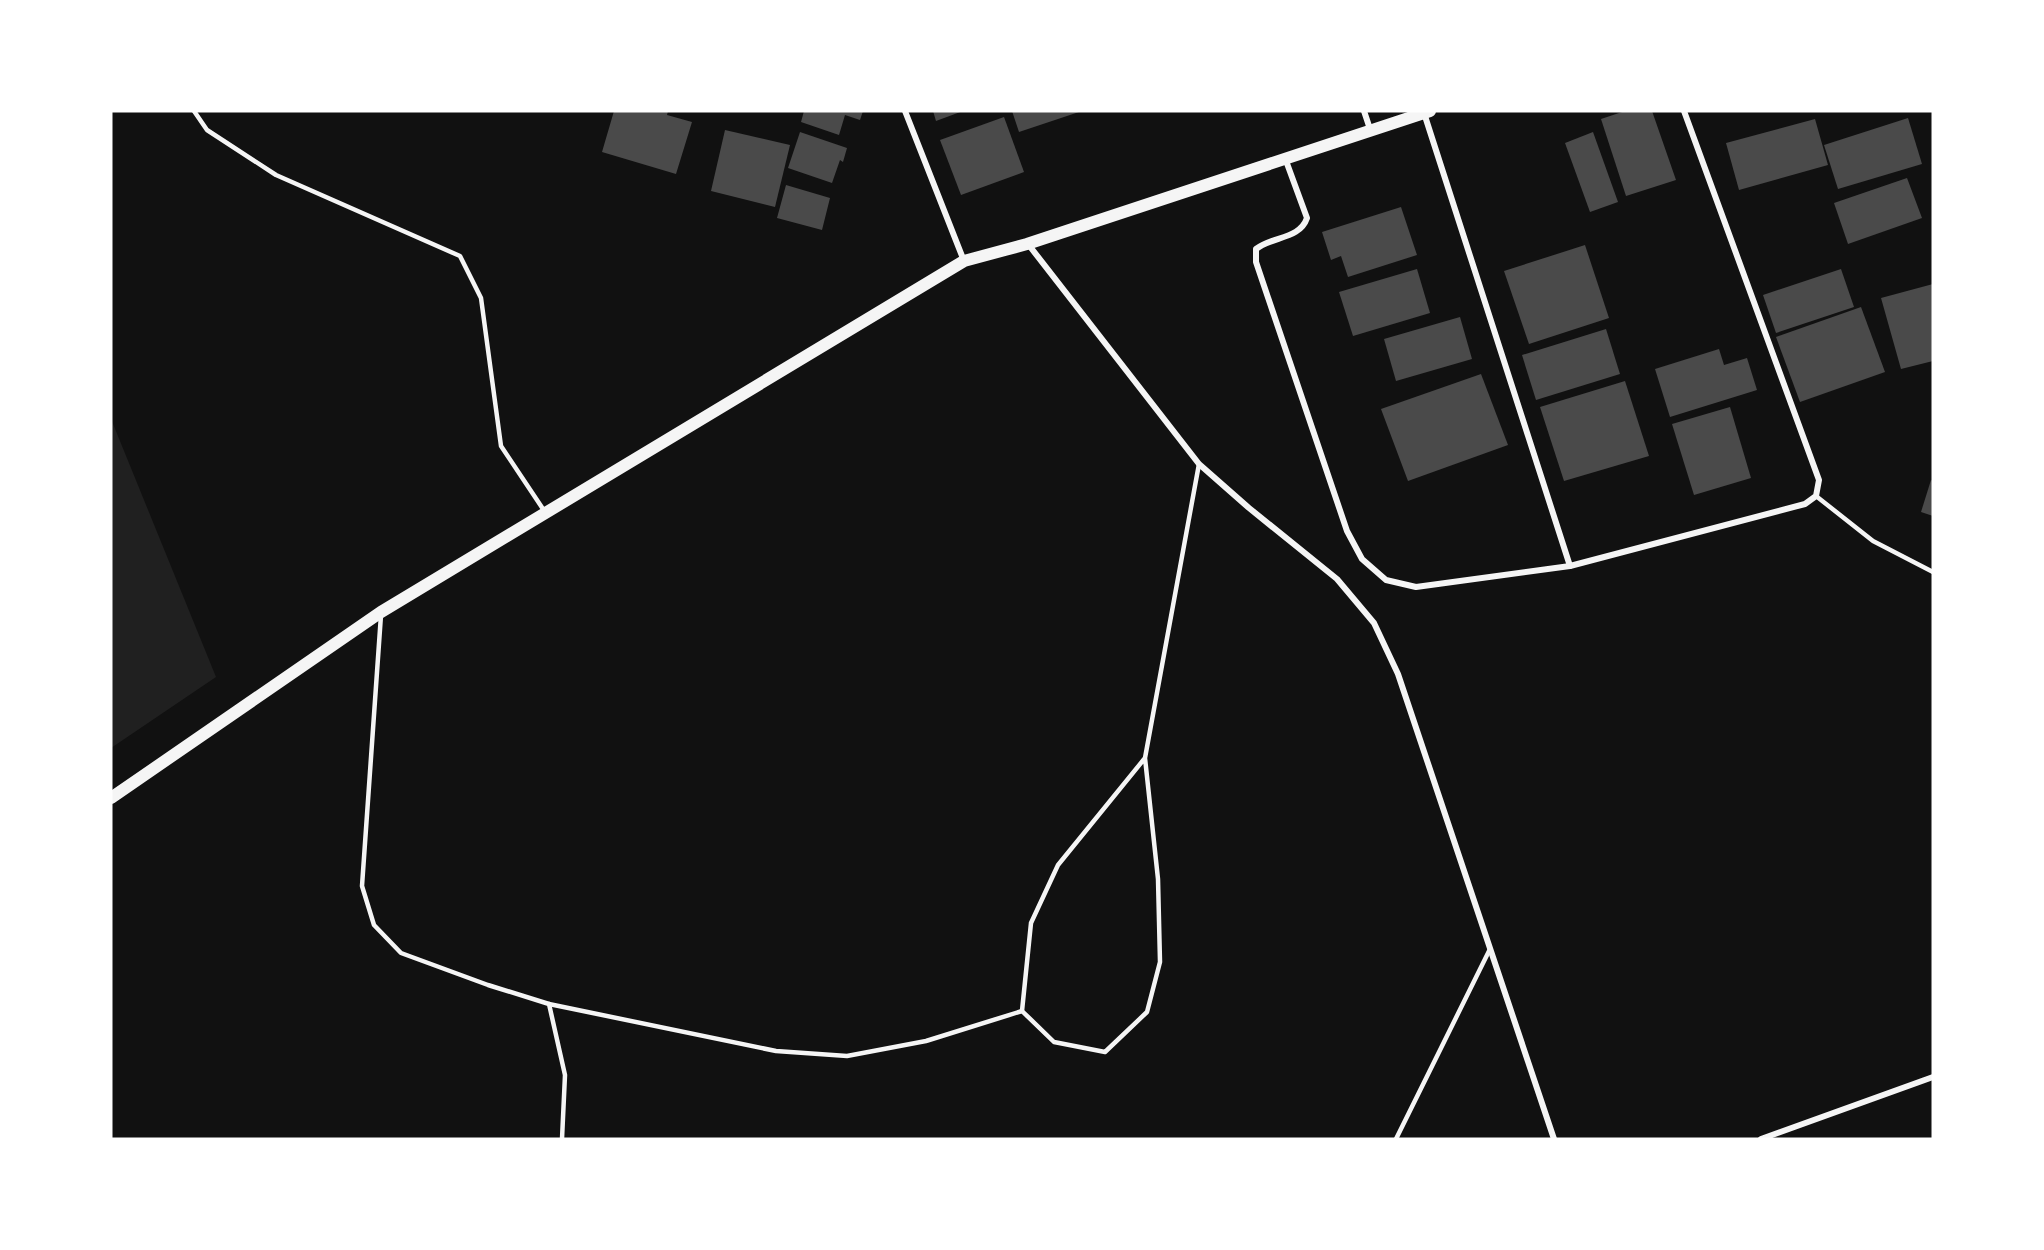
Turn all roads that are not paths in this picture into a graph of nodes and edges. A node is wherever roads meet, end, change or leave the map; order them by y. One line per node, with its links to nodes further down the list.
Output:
1 (194, 111): 12 (lane)
2 (905, 111): 9 (street)
3 (1364, 111): 6 (street)
4 (1684, 111): 11 (street)
5 (1427, 112): 6 (main road); 13 (street)
6 (1370, 129): 7 (main road)
7 (1285, 158): 8 (main road); 13 (street)
8 (1027, 244): 9 (main road); 10 (street)
9 (964, 261): 12 (main road)
10 (1199, 464): 16 (lane); 18 (street)
11 (1816, 496): 13 (street); 14 (lane)
12 (546, 514): 15 (main road)
13 (1570, 566)
14 (1933, 572)
15 (381, 612): 17 (main road); 19 (lane)
16 (1145, 758): 20 (lane); 20 (lane)
17 (111, 798)
18 (1490, 949): 23 (lane); 24 (street)
19 (549, 1004): 20 (lane); 22 (lane)
20 (1022, 1011)
21 (1933, 1077): 25 (street)
22 (562, 1139)
23 (1396, 1139)
24 (1554, 1139)
25 (1761, 1139)

